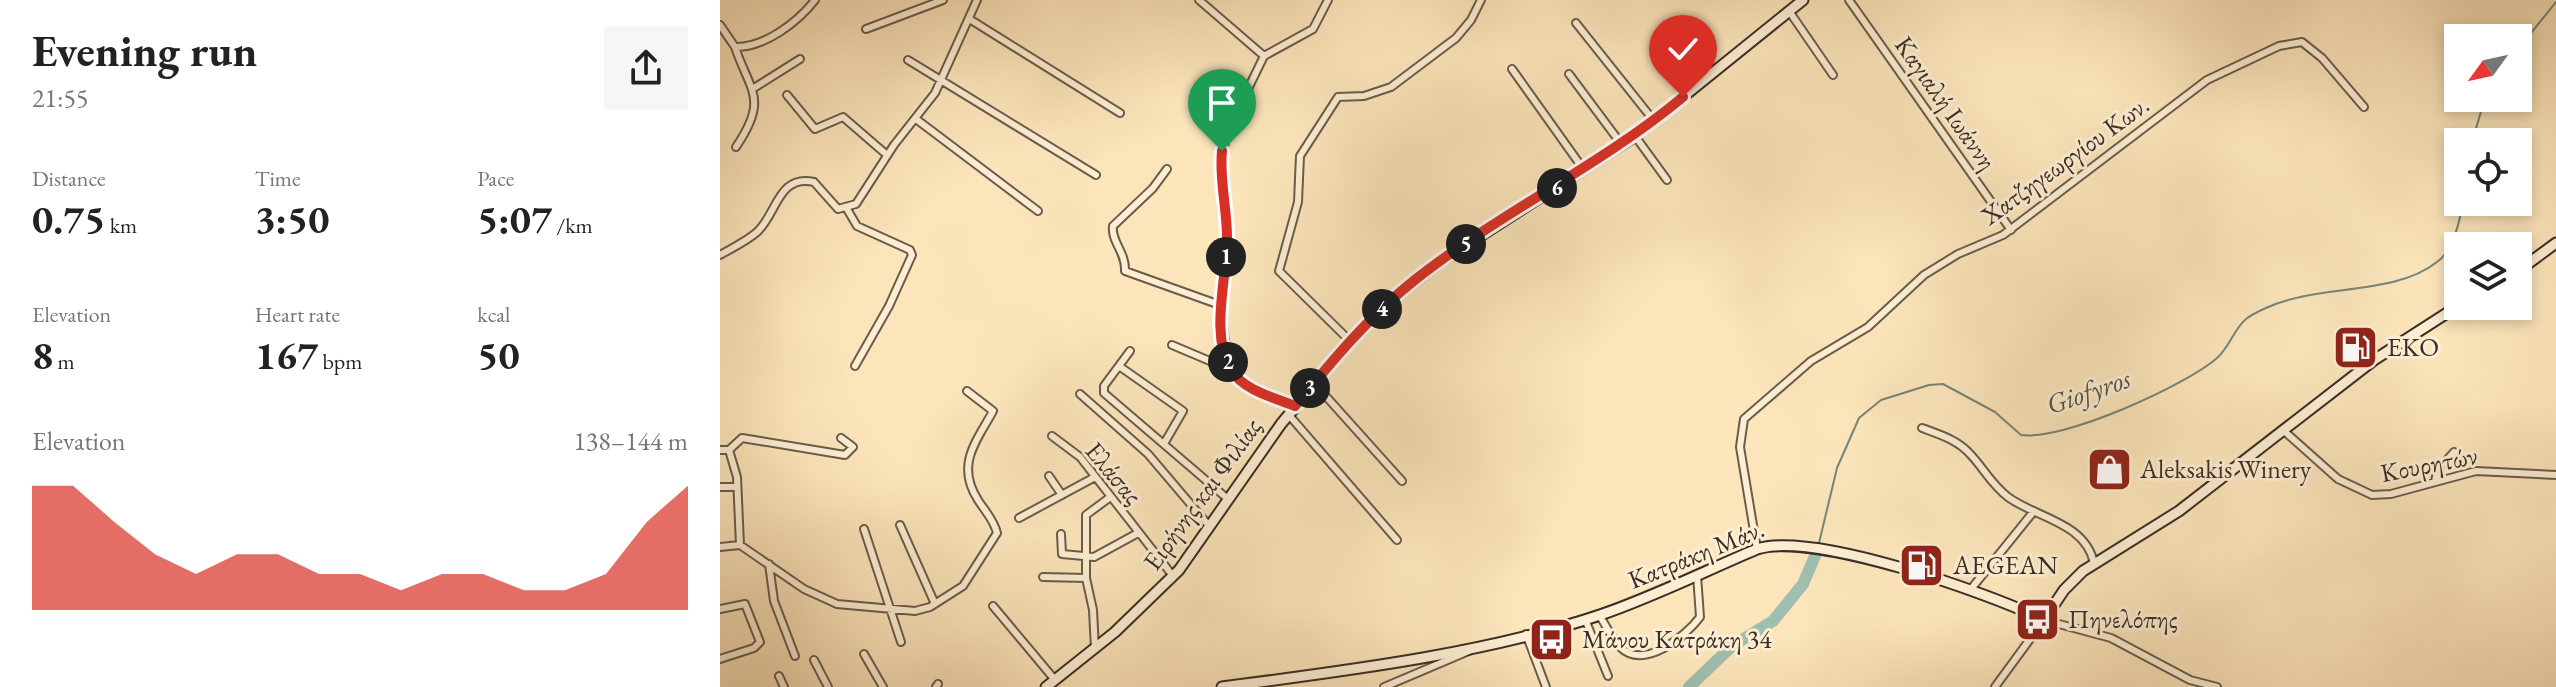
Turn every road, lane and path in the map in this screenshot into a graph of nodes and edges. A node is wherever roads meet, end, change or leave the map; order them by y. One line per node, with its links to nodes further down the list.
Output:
1 (815, 0): 14 (street)
2 (943, 0): 13 (street)
3 (977, 0): 10 (street)
4 (1199, 0): 15 (street)
5 (1328, 0): 15 (street)
6 (1481, 0): 44 (street)
7 (1803, 0): 9 (street, Ειρήνης και Φιλίας)
8 (1849, 0): 38 (street, Καγιαλή Ιωάννη)
9 (1789, 11): 20 (street); 27 (street, Ειρήνης και Φιλίας)
10 (971, 20): 21 (street); 25 (street)
11 (1576, 23): 27 (street)
12 (720, 25): 14 (street)
13 (866, 29)
14 (735, 47): 22 (street)
15 (1264, 56): 42 (street)
16 (800, 59): 22 (street)
17 (908, 60): 21 (street)
18 (1512, 69): 33 (street)
19 (1569, 74): 29 (street)
20 (1833, 75)
21 (943, 78): 26 (street); 34 (street)
22 (754, 88): 30 (street)
23 (787, 95): 31 (street)
24 (2364, 107): 38 (street, Χατζηγεωργίου Κων.)
25 (1120, 113)
26 (916, 119): 31 (street); 37 (street)
27 (1654, 121): 28 (street, Ειρήνης και Φιλίας)
28 (1635, 136): 29 (street, Ειρήνης και Φιλίας); 35 (street)
29 (1622, 146): 33 (street, Ειρήνης και Φιλίας)
30 (736, 147)
31 (887, 155): 36 (street)
32 (1167, 169): 42 (street)
33 (1584, 170): 44 (street, Ειρήνης και Φιλίας)
34 (1096, 175)
35 (1667, 180)
36 (847, 209): 40 (street); 47 (street)
37 (1038, 211)
38 (2011, 230): 82 (street, Χατζηγεωργίου Κων.)
39 (2556, 243): 41 (street)
40 (720, 255)
41 (2532, 261)
42 (1220, 305): 49 (street)
43 (2444, 315): 55 (street)
44 (1350, 341): 50 (street, Ειρήνης και Φιλίας)
45 (1172, 345): 49 (street)
46 (1130, 351): 48 (street)
47 (855, 366)
48 (1119, 366): 58 (street); 58 (street)
49 (1231, 370): 53 (street)
50 (1314, 383): 53 (street, Ειρήνης και Φιλίας); 65 (street)
51 (967, 391): 91 (street)
52 (1080, 394): 75 (street)
53 (1292, 410): 71 (street, Ειρήνης και Φιλίας); 79 (street)
54 (1922, 428): 72 (street)
55 (2283, 430): 66 (street, Κουρητών); 84 (street)
56 (1052, 436): 64 (street, Ελάσας)
57 (841, 438): 60 (street)
58 (1165, 442): 71 (street)
59 (720, 450): 60 (street)
60 (729, 450): 68 (street)
61 (2454, 452): 66 (street)
62 (2556, 475): 66 (street, Κουρητών)
63 (1049, 476): 69 (street)
64 (1095, 477): 69 (street); 70 (street, Ελάσας)
65 (1402, 481)
66 (2435, 482)
67 (720, 487): 68 (street)
68 (737, 487): 80 (street)
69 (1062, 495): 73 (street)
70 (1109, 498): 77 (street, Ελάσας); 83 (street)
71 (1229, 500): 75 (street, Ειρήνης και Φιλίας)
72 (2034, 511): 84 (street); 90 (street)
73 (1019, 518)
74 (900, 525): 91 (street)
75 (1210, 527): 87 (street, Ειρήνης και Φιλίας)
76 (864, 529): 94 (street)
77 (1138, 533): 83 (street); 87 (street, Ελάσας)
78 (1061, 534): 83 (street)
79 (1397, 540)
80 (740, 545): 81 (street); 85 (street)
81 (720, 547)
82 (1757, 549): 86 (street, Κατράκη Μάν.); 90 (street, Κατράκη Μάν.)
83 (1086, 558): 89 (street)
84 (2094, 563): 97 (street)
85 (769, 564): 94 (street); 103 (street)
86 (1697, 574): 95 (street, Κατράκη Μάν.); 95 (street)
87 (1173, 576): 101 (street, Ειρήνης και Φιλίας)
88 (1043, 577): 89 (street)
89 (1086, 578): 101 (street)
90 (1971, 589): 97 (street, Κατράκη Μάν.)
91 (935, 604): 94 (street)
92 (993, 606): 109 (street)
93 (720, 609): 104 (street)
94 (892, 609): 99 (street)
95 (1599, 615): 96 (street, Κατράκη Μάν.)
96 (1585, 619): 98 (street, Κατράκη Μάν.); 108 (street)
97 (2044, 620): 110 (street); 119 (street)
98 (1526, 634): 100 (street, Κατράκη Μάν.); 118 (street)
99 (901, 642)
100 (1478, 645): 107 (street); 115 (street, Κατράκη Μάν.)
101 (1095, 649): 109 (street, Ειρήνης και Φιλίας)
102 (864, 654): 113 (street)
103 (795, 656)
104 (720, 659)
105 (814, 660): 112 (street)
106 (779, 676): 111 (street)
107 (1414, 676): 116 (street); 117 (street)
108 (1608, 676)
109 (1055, 680): 114 (street, Ειρήνης και Φιλίας)
110 (2190, 680): 120 (street); 121 (street)
111 (784, 687)
112 (828, 687)
113 (883, 687)
114 (1046, 687)
115 (1222, 687)
116 (1384, 687)
117 (1419, 687)
118 (1546, 687)
119 (1995, 687)
120 (2186, 687)
121 (2217, 687)

